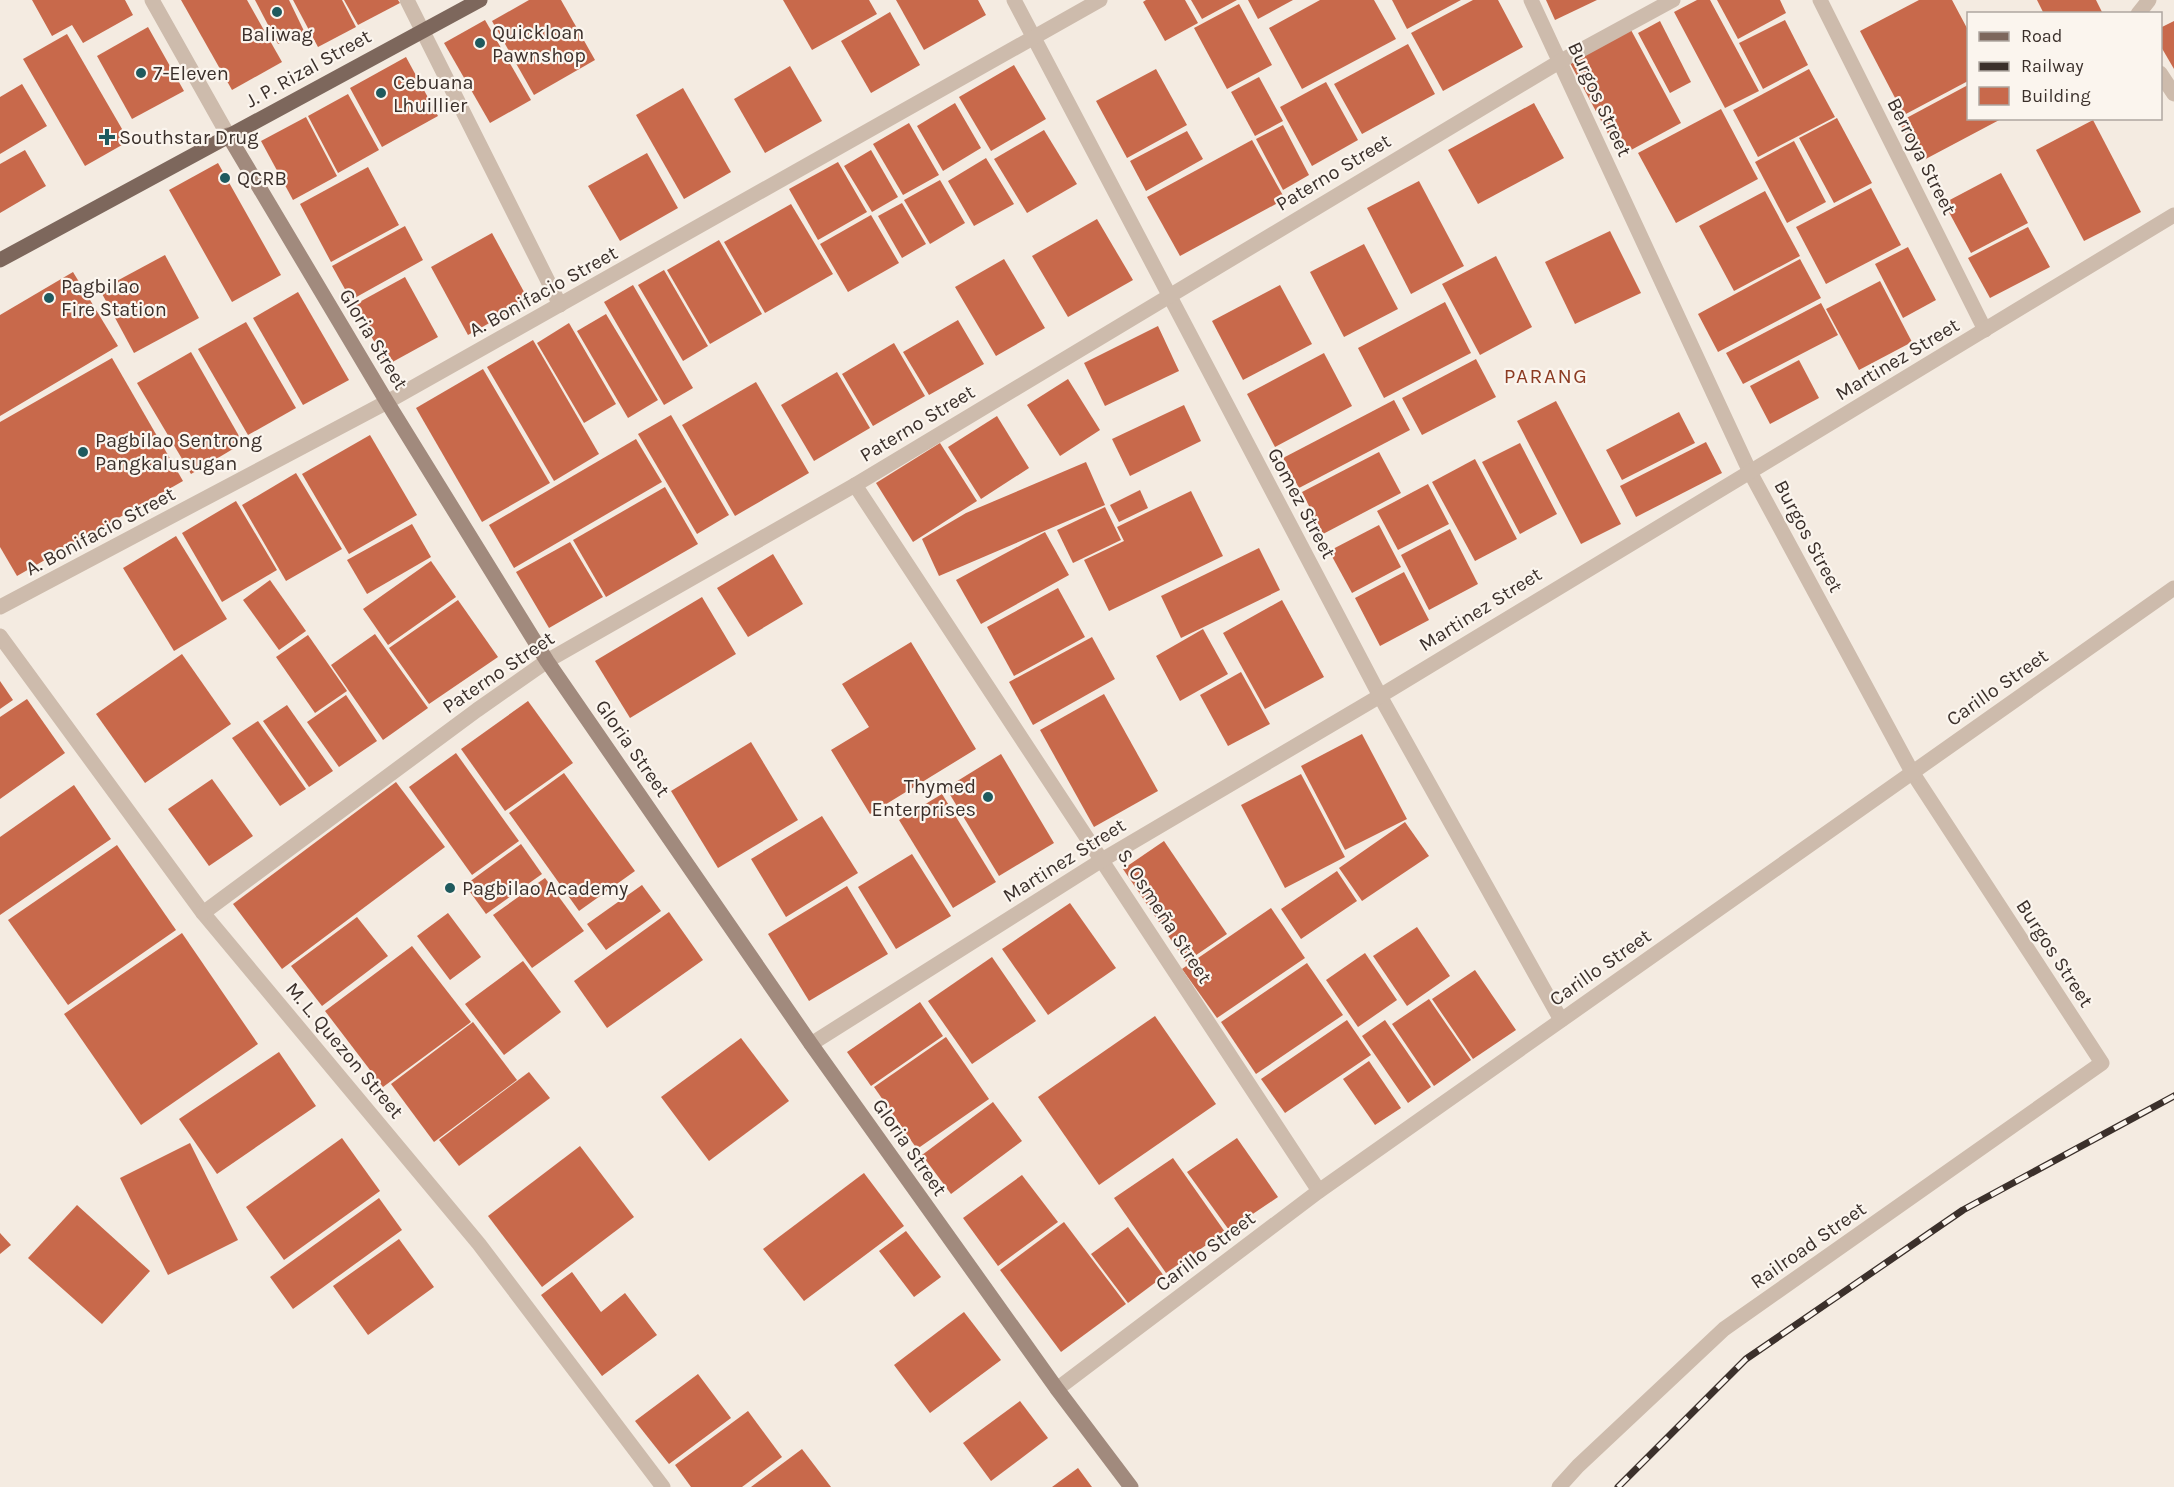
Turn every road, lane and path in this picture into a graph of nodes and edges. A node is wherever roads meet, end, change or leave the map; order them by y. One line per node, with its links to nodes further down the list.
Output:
1 (152, 0): 16 (street, Gloria Street)
2 (407, 0): 11 (street)
3 (480, 0): 11 (main road, J. P. Rizal Street)
4 (1014, 0): 12 (street, Gomez Street)
5 (1100, 0): 12 (street, A. Bonifacio Street)
6 (1531, 0): 13 (street, Burgos Street)
7 (1672, 0): 13 (street, Paterno Street)
8 (1820, 0): 21 (street, Berroya Street)
9 (2149, 0): 10 (street)
10 (2140, 12)
11 (423, 30): 16 (main road, J. P. Rizal Street); 20 (street)
12 (1033, 36): 19 (street, Gomez Street); 20 (street, A. Bonifacio Street)
13 (1559, 62): 19 (street, Paterno Street); 23 (street, Burgos Street)
14 (2162, 76): 15 (street)
15 (2174, 94)
16 (228, 135): 18 (main road, J. P. Rizal Street); 22 (street, Gloria Street)
17 (2174, 215): 21 (street, Martinez Street)
18 (0, 260)
19 (1168, 296): 24 (street, Paterno Street); 29 (street, Gomez Street)
20 (560, 305): 22 (street, A. Bonifacio Street)
21 (1985, 330): 23 (street, Martinez Street)
22 (387, 402): 26 (street, A. Bonifacio Street); 28 (street, Gloria Street)
23 (1750, 472): 29 (street, Martinez Street); 30 (street, Burgos Street)
24 (855, 485): 28 (street, Paterno Street); 31 (street, S. Osmeña Street)
25 (2174, 588): 30 (street, Carillo Street)
26 (0, 607)
27 (0, 636): 32 (street, M. L. Quezon Street)
28 (547, 661): 32 (street, Paterno Street); 34 (street, Gloria Street)
29 (1380, 696): 31 (street, Martinez Street); 33 (street, Gomez Street)
30 (1912, 772): 33 (street, Carillo Street); 35 (street, Burgos Street)
31 (1102, 860): 34 (street, Martinez Street); 36 (street, S. Osmeña Street)
32 (203, 913): 38 (street, M. L. Quezon Street)
33 (1561, 1020): 36 (street, Carillo Street)
34 (811, 1044): 37 (street, Gloria Street)
35 (2102, 1063): 40 (street, Railroad Street)
36 (1319, 1191): 37 (street, Carillo Street)
37 (1057, 1389): 39 (street, Gloria Street)
38 (663, 1487)
39 (1131, 1487)
40 (1559, 1487)

